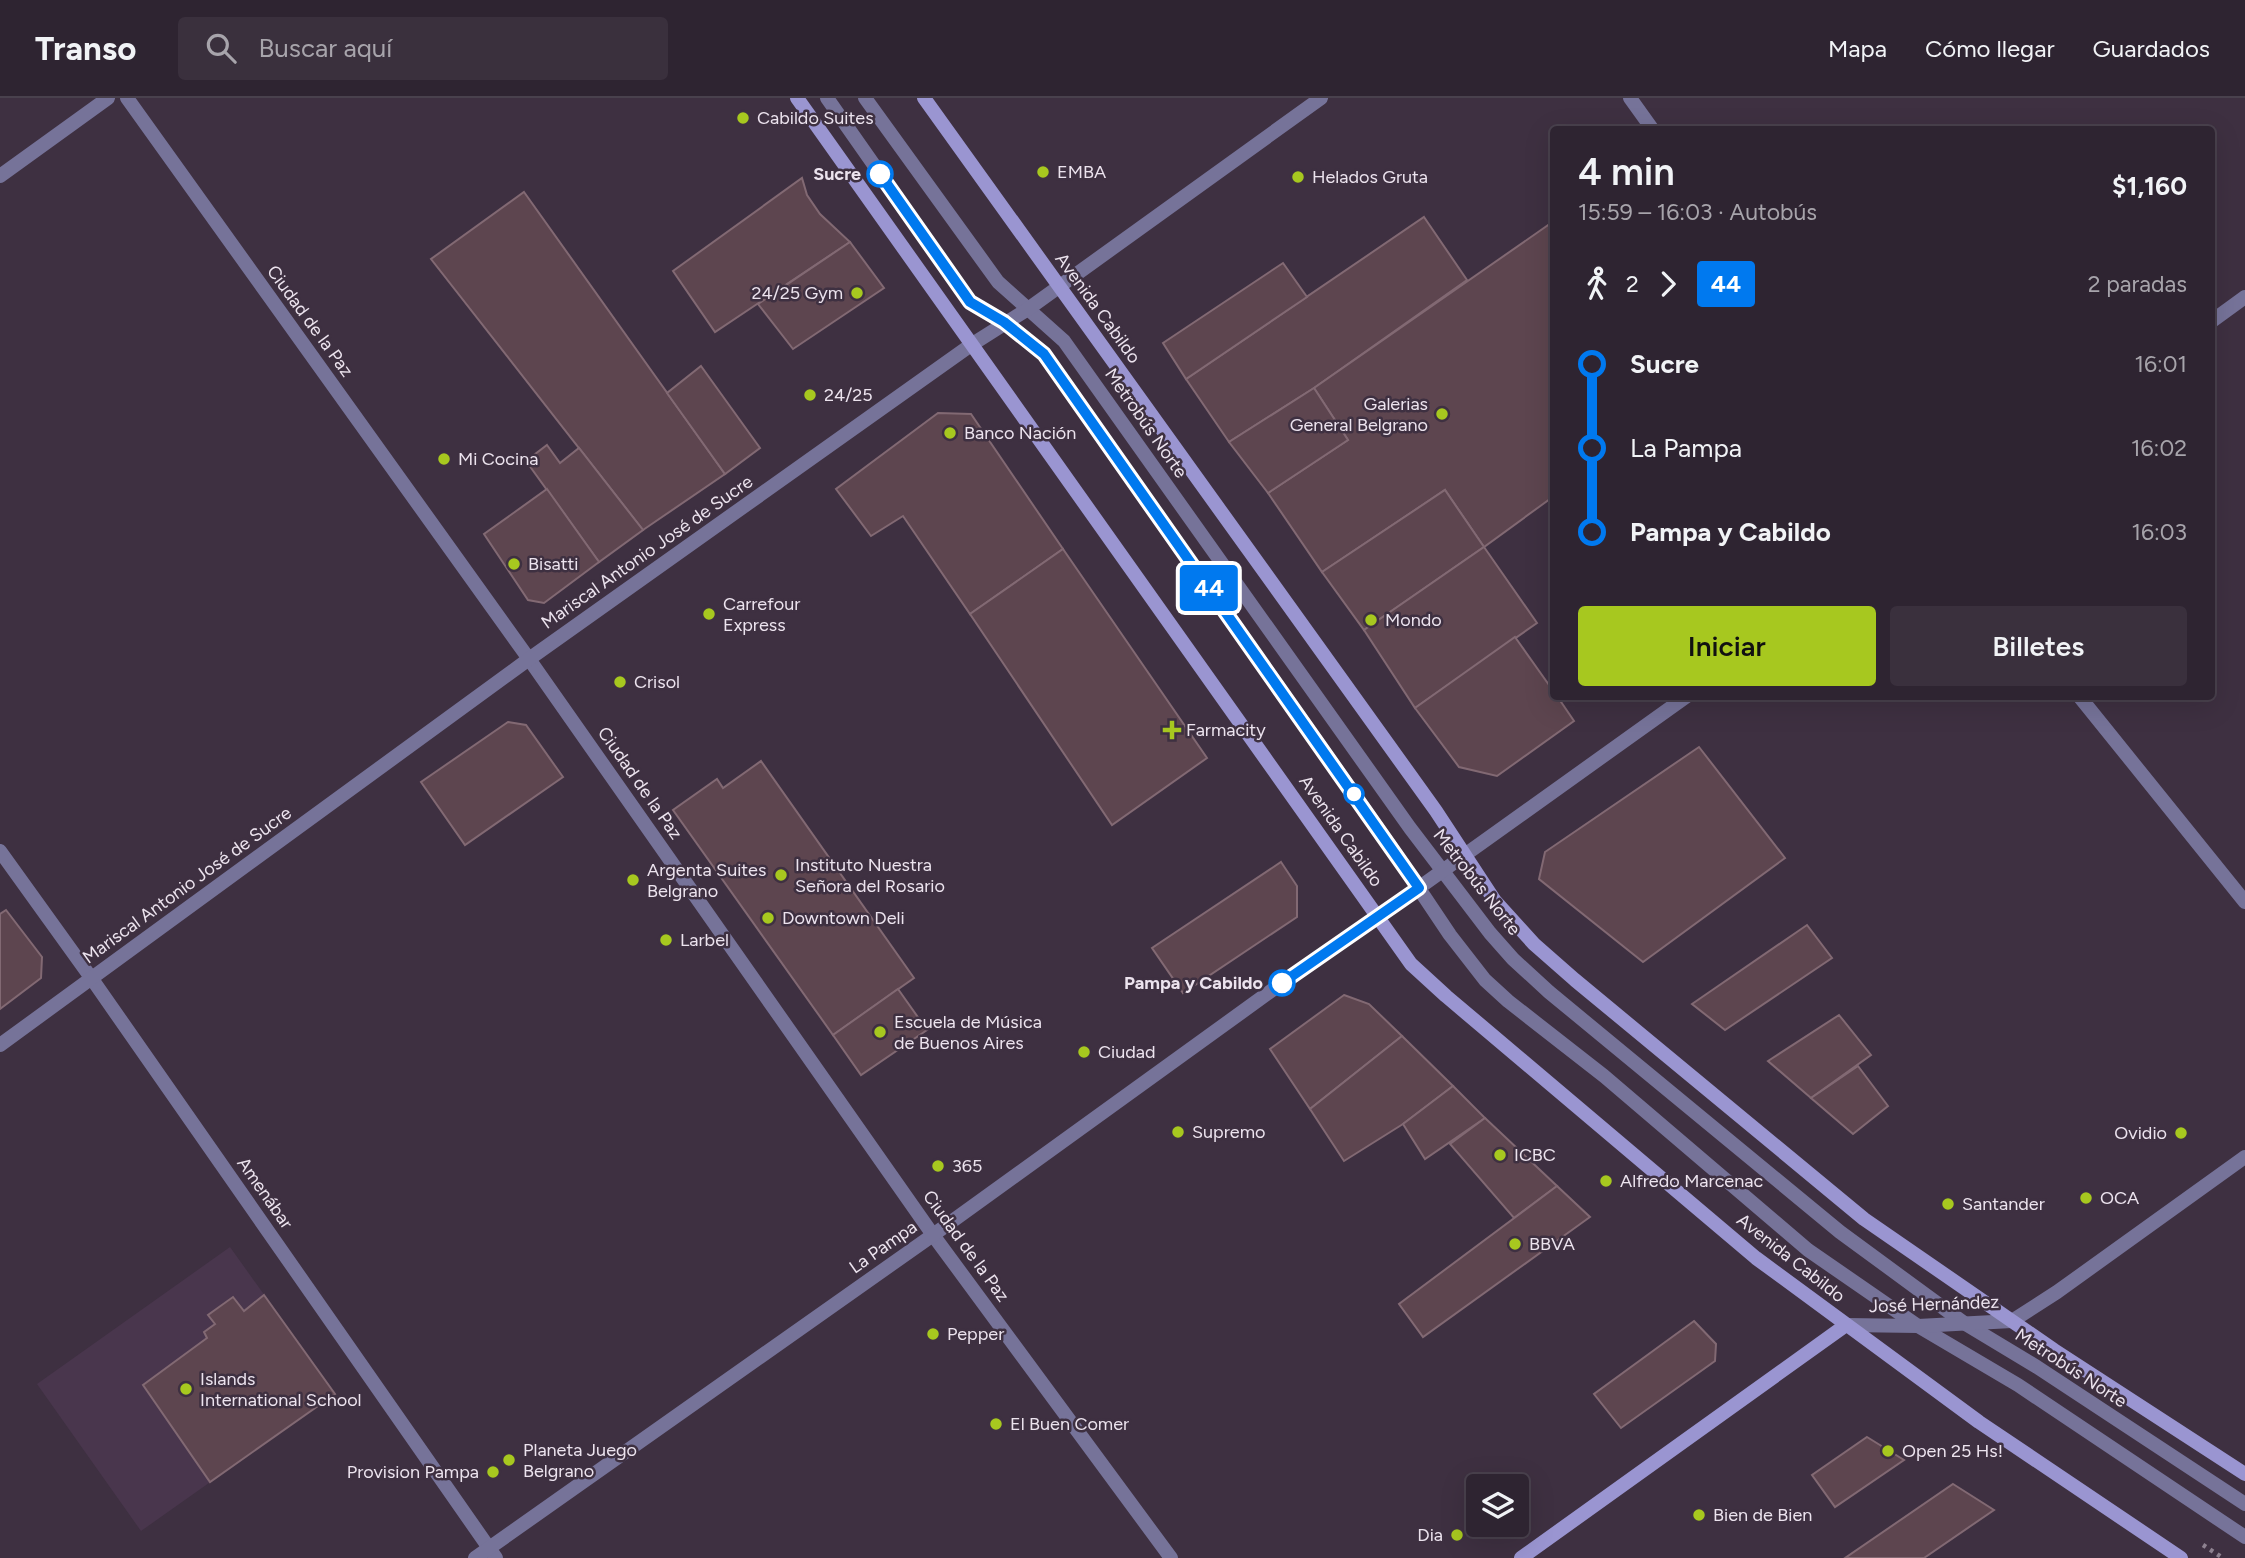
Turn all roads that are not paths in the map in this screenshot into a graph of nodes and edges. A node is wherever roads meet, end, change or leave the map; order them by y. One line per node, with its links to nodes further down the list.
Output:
1 (108, 98): 10 (street)
2 (127, 98): 17 (street, Ciudad de la Paz)
3 (797, 98): 16 (main road, Avenida Cabildo)
4 (827, 98): 15 (street)
5 (865, 98): 13 (street, Metrobús Norte)
6 (924, 98): 11 (main road, Avenida Cabildo)
7 (1321, 98): 11 (street, Mariscal Antonio José de Sucre)
8 (1630, 98): 9 (street)
9 (1650, 126)
10 (0, 176)
11 (1059, 285): 13 (street, Mariscal Antonio José de Sucre); 21 (main road, Avenida Cabildo)
12 (2245, 297): 14 (street)
13 (1028, 309): 15 (street, Mariscal Antonio José de Sucre); 22 (street, Metrobús Norte)
14 (2215, 319)
15 (1004, 322): 16 (street, Mariscal Antonio José de Sucre); 23 (street)
16 (971, 345): 17 (street, Mariscal Antonio José de Sucre); 25 (main road, Avenida Cabildo)
17 (529, 659): 26 (street, Mariscal Antonio José de Sucre); 29 (street, Ciudad de la Paz)
18 (1682, 700): 21 (street, La Pampa)
19 (2082, 700): 24 (street)
20 (0, 851): 26 (street, Amenábar)
21 (1465, 856): 22 (street, La Pampa); 30 (main road, Avenida Cabildo)
22 (1443, 871): 23 (street, La Pampa); 31 (street, Metrobús Norte)
23 (1419, 888): 25 (street, La Pampa); 33 (street)
24 (2245, 902)
25 (1378, 917): 29 (street, La Pampa); 32 (main road, Avenida Cabildo)
26 (92, 979): 27 (street, Mariscal Antonio José de Sucre); 37 (street, Amenábar)
27 (0, 1045)
28 (2245, 1157): 30 (street, José Hernández)
29 (933, 1235): 37 (street, La Pampa); 39 (street, Ciudad de la Paz)
30 (2012, 1321): 31 (street, José Hernández); 34 (main road, Avenida Cabildo)
31 (1964, 1323): 33 (street, José Hernández); 35 (street, Metrobús Norte)
32 (1846, 1325): 33 (street, José Hernández); 40 (main road, José Hernández); 41 (main road, Avenida Cabildo)
33 (1919, 1326): 36 (street)
34 (2245, 1474)
35 (2245, 1504)
36 (2245, 1537)
37 (492, 1553): 38 (street, La Pampa)
38 (475, 1558)
39 (1171, 1558)
40 (1521, 1558)
41 (2181, 1558)

